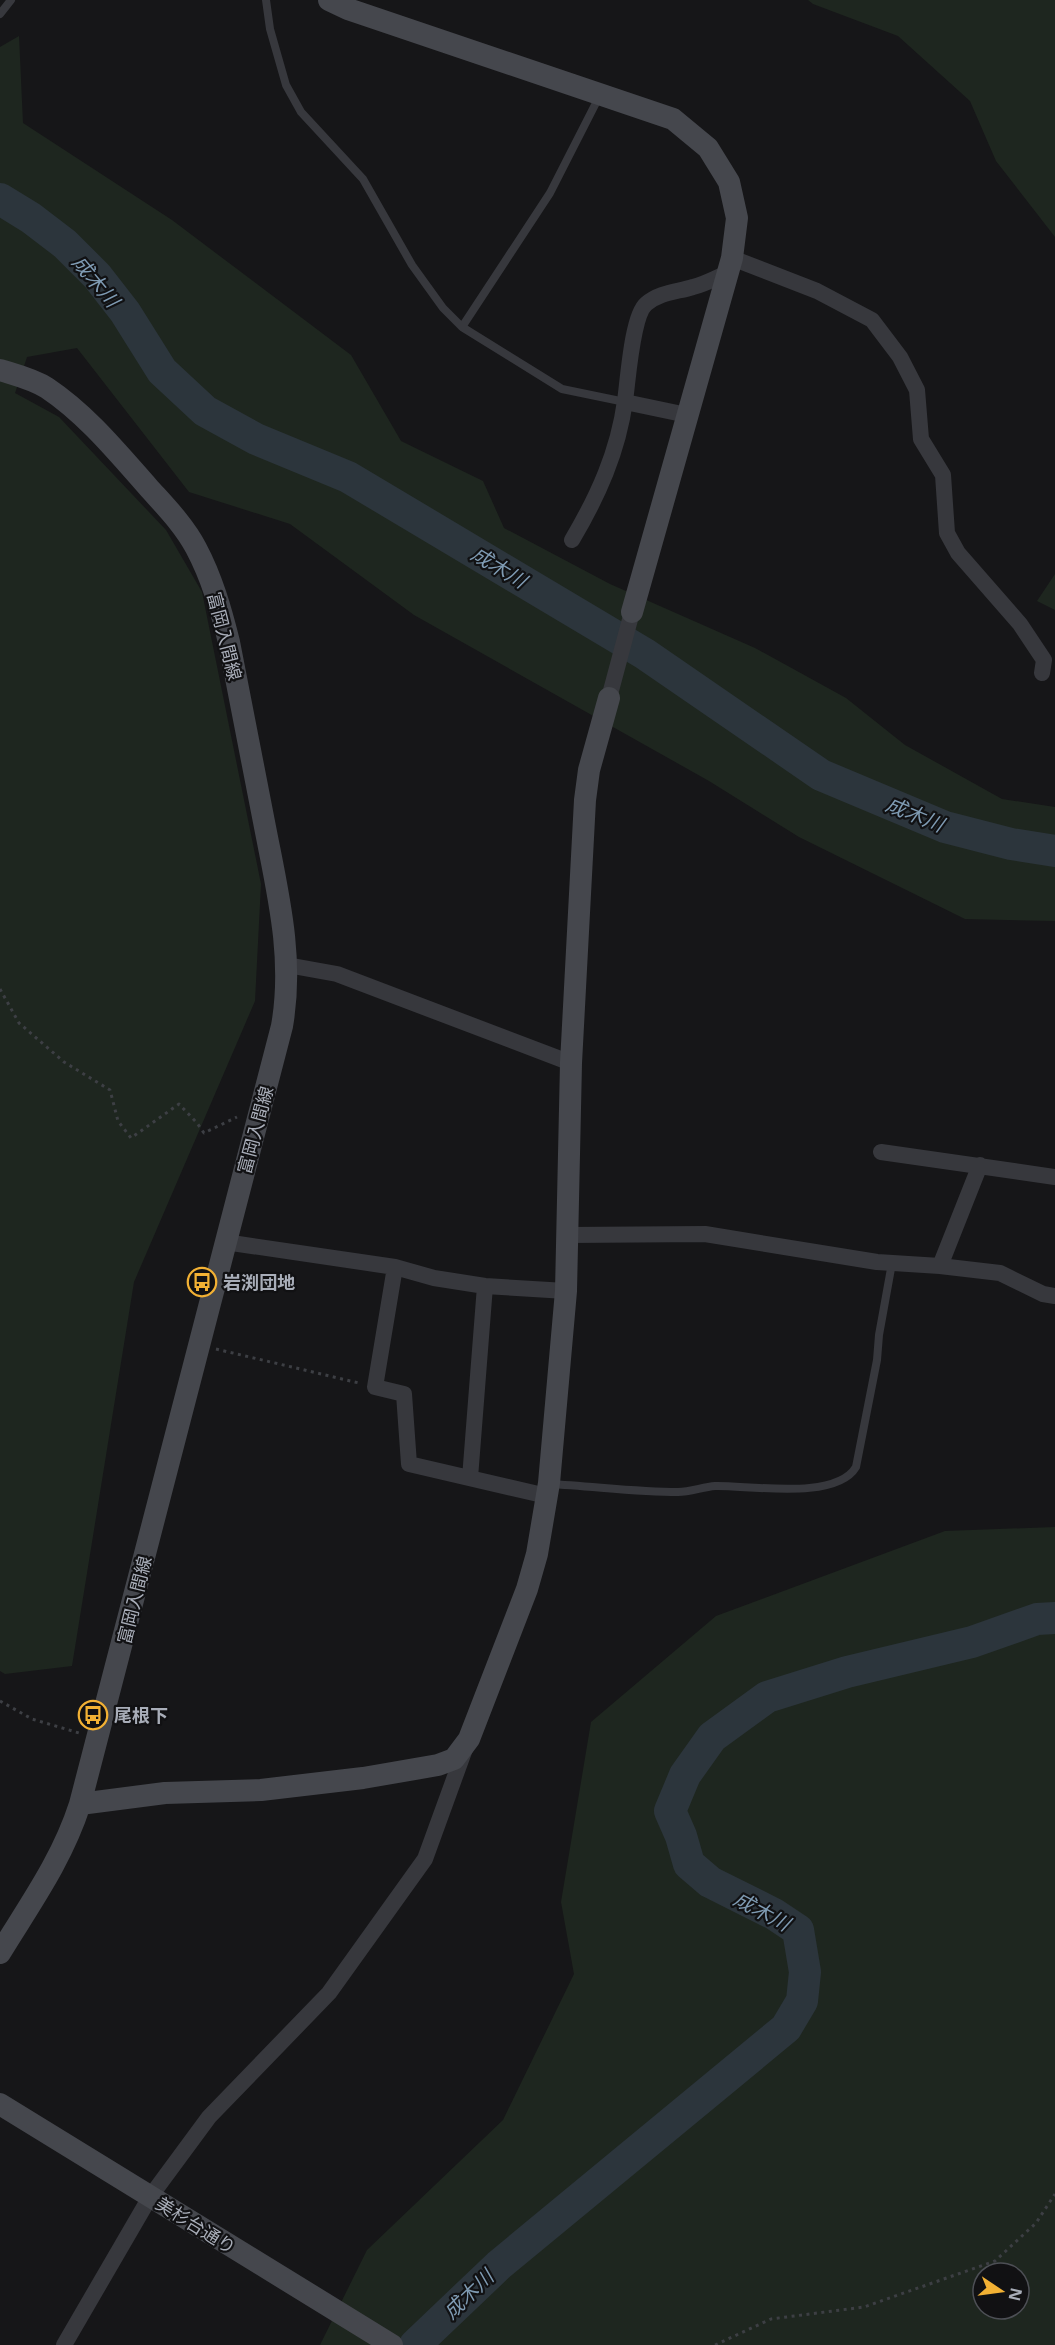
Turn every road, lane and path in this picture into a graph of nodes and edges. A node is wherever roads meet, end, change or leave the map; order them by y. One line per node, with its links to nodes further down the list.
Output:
1 (11, 0): 4 (lane)
2 (266, 0): 7 (lane)
3 (329, 0): 5 (street)
4 (0, 14)
5 (600, 94): 6 (street); 7 (lane)
6 (729, 266): 9 (street); 10 (street); 13 (street)
7 (462, 327): 9 (lane)
8 (0, 370): 15 (street, 富岡入間線)
9 (625, 402): 10 (street); 11 (street)
10 (687, 414): 12 (street)
11 (572, 540)
12 (632, 612): 14 (street)
13 (1042, 673)
14 (609, 699): 17 (street)
15 (287, 965): 17 (street); 18 (street, 富岡入間線)
16 (0, 989): 18 (path)
17 (571, 1063): 22 (street)
18 (260, 1115): 23 (street, 富岡入間線)
19 (881, 1152): 20 (street)
20 (980, 1165): 21 (street); 26 (street)
21 (1055, 1177)
22 (568, 1235): 24 (street); 28 (street)
23 (225, 1242): 25 (street); 30 (street, 富岡入間線)
24 (892, 1263): 26 (street); 33 (lane)
25 (395, 1266): 27 (street); 31 (street)
26 (940, 1266): 29 (street)
27 (485, 1286): 28 (street); 32 (street)
28 (566, 1291): 33 (street)
29 (1055, 1296)
30 (198, 1345): 31 (path); 35 (street, 富岡入間線)
31 (375, 1387): 32 (street)
32 (470, 1478): 33 (street)
33 (548, 1490): 36 (street)
34 (0, 1701): 35 (path)
35 (98, 1739): 37 (street, 富岡入間線)
36 (469, 1739): 37 (street); 41 (street)
37 (80, 1804): 38 (street, 富岡入間線)
38 (0, 1953)
39 (0, 2104): 41 (street, 美杉台通り)
40 (1055, 2194): 44 (path)
41 (150, 2197): 42 (street); 43 (street, 美杉台通り)
42 (64, 2345)
43 (392, 2345)
44 (715, 2345)

